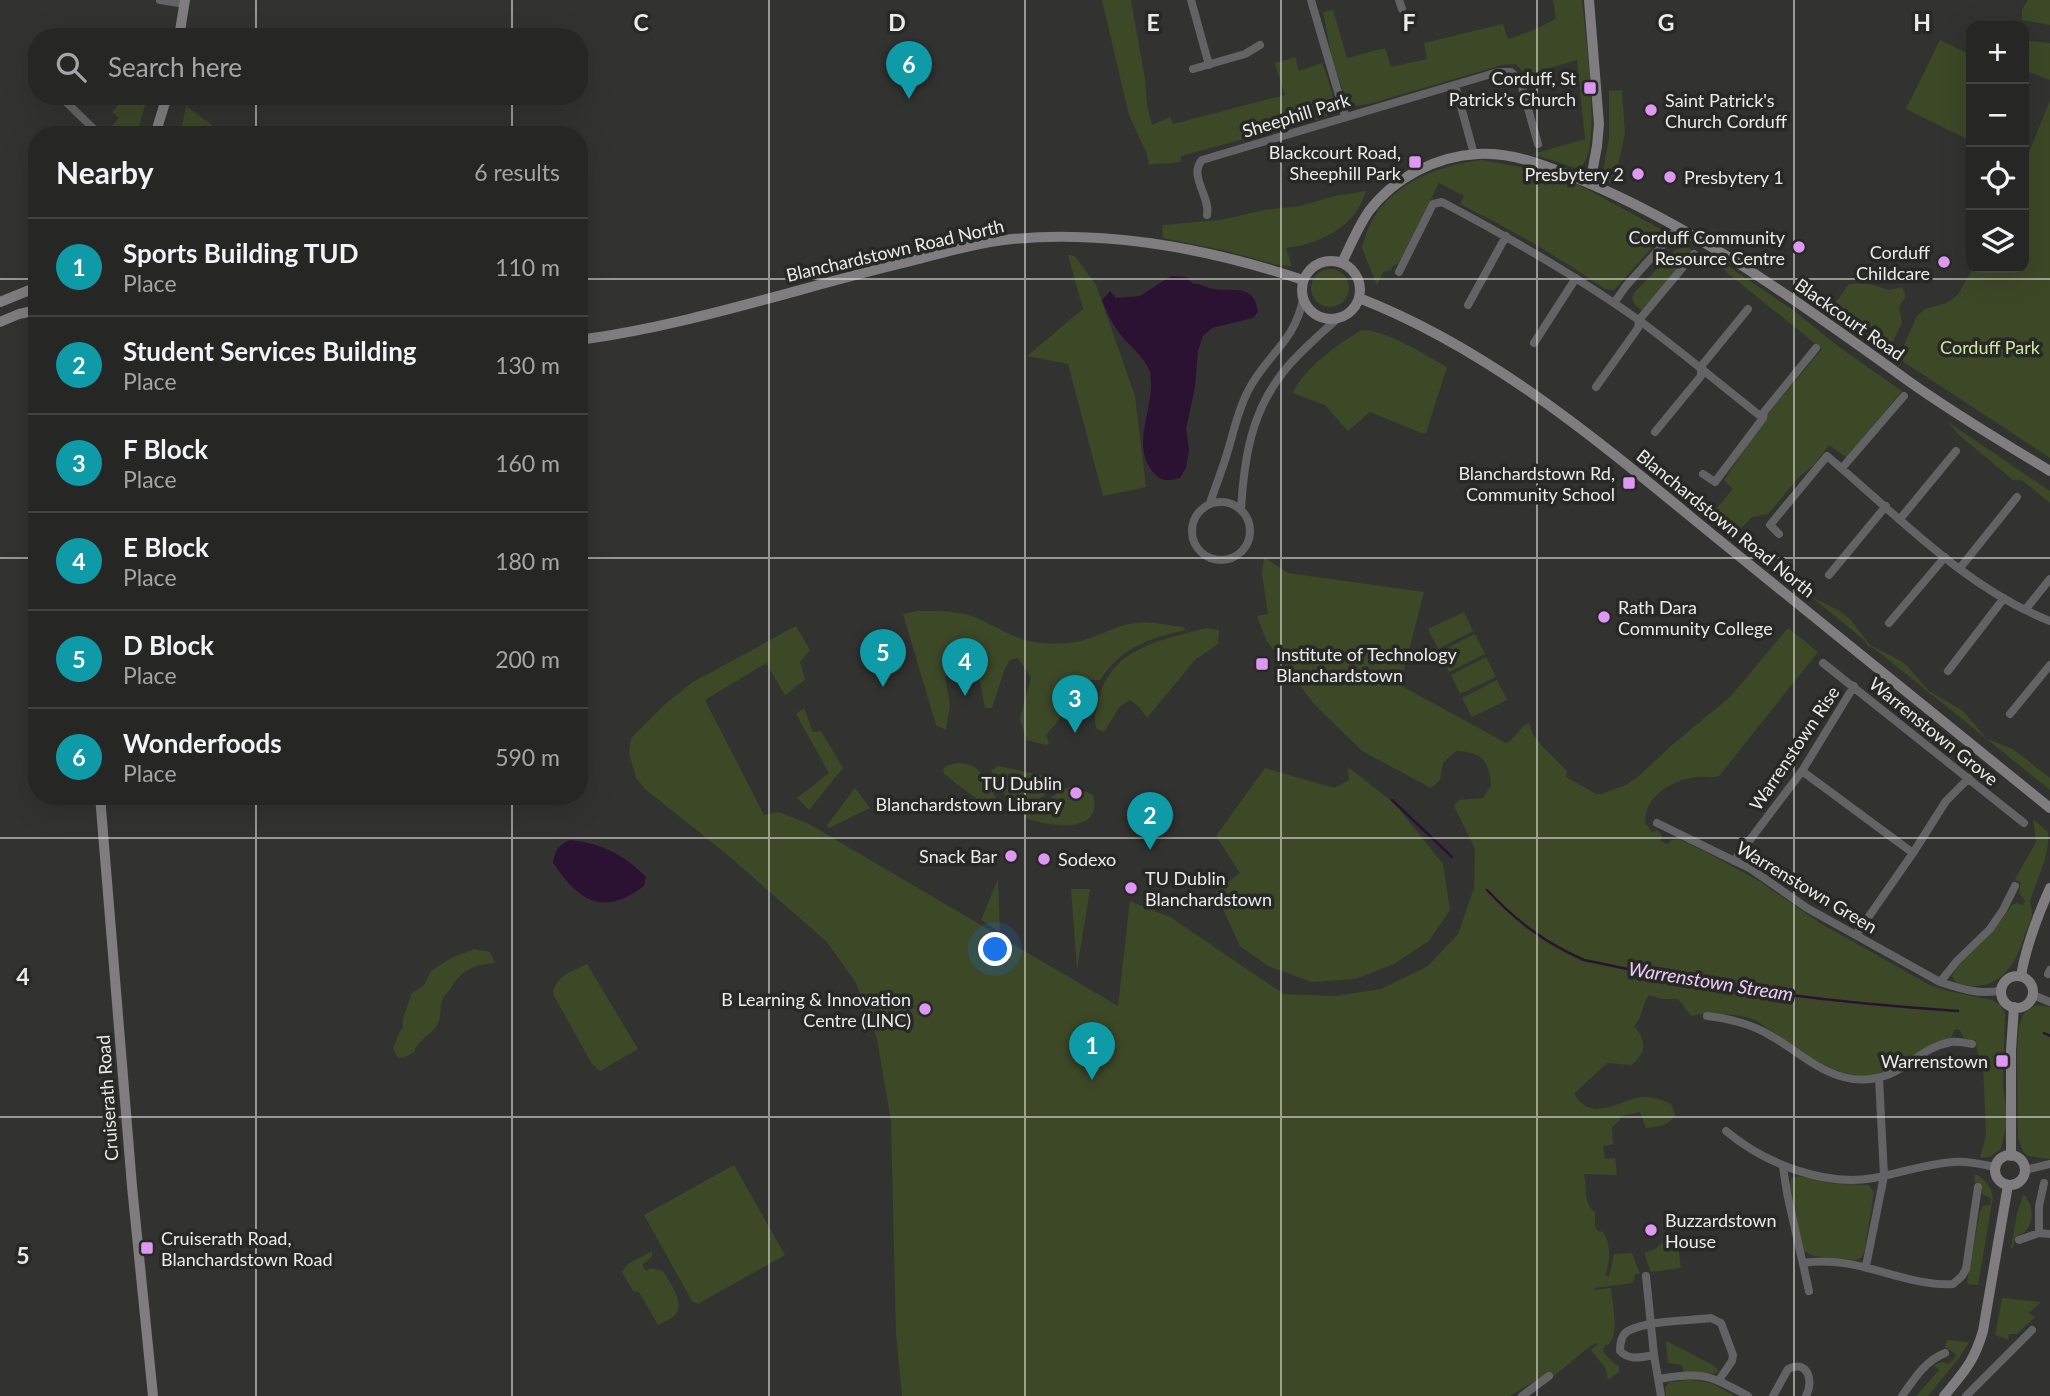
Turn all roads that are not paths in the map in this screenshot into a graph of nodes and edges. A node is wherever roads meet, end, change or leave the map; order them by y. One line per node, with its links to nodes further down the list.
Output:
1 (160, 0): 5 (street)
2 (1191, 0): 8 (street)
3 (1311, 0): 13 (street)
4 (1589, 0): 18 (main road)
5 (185, 2): 6 (main road)
6 (181, 28)
7 (1260, 45): 8 (street)
8 (1209, 65): 9 (street)
9 (1194, 69)
10 (1455, 85): 13 (street, Sheephill Park); 16 (street, Sheephill Park); 17 (street)
11 (69, 105): 14 (street)
12 (164, 105): 15 (main road)
13 (1345, 116): 19 (street, Sheephill Park)
14 (91, 126)
15 (158, 126)
16 (1538, 144)
17 (1474, 154): 18 (main road, Blackcourt Road); 23 (main road, Blackcourt Road)
18 (1590, 184): 20 (main road, Blackcourt Road)
19 (1207, 215)
20 (1678, 228): 31 (street); 48 (main road, Blackcourt Road)
21 (1506, 236): 24 (street); 25 (street); 32 (street)
22 (1694, 254): 36 (street)
23 (1342, 263): 26 (main road); 28 (main road)
24 (1399, 272)
25 (1576, 278): 31 (street); 39 (street)
26 (1303, 280): 29 (main road); 38 (main road, Blanchardstown Road North)
27 (28, 291): 30 (main road)
28 (1359, 298): 35 (main road); 72 (main road, Blanchardstown Road North)
29 (1303, 299): 35 (main road); 51 (street)
30 (0, 302)
31 (1614, 303): 36 (street)
32 (1468, 305)
33 (1748, 309): 41 (street)
34 (28, 312): 37 (main road)
35 (1339, 317): 53 (street)
36 (1639, 320): 41 (street); 42 (street)
37 (0, 322)
38 (588, 338)
39 (1534, 343)
40 (1816, 348): 44 (street)
41 (1701, 369): 44 (street); 45 (street)
42 (1595, 387)
43 (1905, 396): 47 (street)
44 (1762, 418): 49 (street)
45 (1656, 432)
46 (1956, 451): 54 (street)
47 (1842, 468): 52 (street); 55 (street)
48 (2050, 471)
49 (1703, 474)
50 (2017, 497): 57 (street)
51 (1210, 503): 53 (street); 53 (street)
52 (1886, 506): 54 (street); 58 (street)
53 (1241, 510)
54 (1900, 519): 56 (street)
55 (1779, 534)
56 (1945, 557): 57 (street); 63 (street)
57 (1960, 568): 60 (street)
58 (1829, 575)
59 (2050, 579): 61 (street)
60 (2004, 598): 61 (street); 66 (street)
61 (2025, 610): 62 (street)
62 (2050, 621)
63 (1889, 623)
64 (1823, 663): 67 (street, Warrenstown Grove)
65 (2050, 665): 68 (street)
66 (1948, 671)
67 (1853, 686): 69 (street, Warrenstown Rise); 70 (street, Warrenstown Grove)
68 (2010, 715)
69 (1802, 771): 75 (street); 76 (street, Warrenstown Rise)
70 (1969, 778): 74 (street, Warrenstown Grove); 75 (street)
71 (101, 805): 114 (main road, Cruiserath Road)
72 (2050, 808)
73 (1657, 823): 76 (street, Warrenstown Green)
74 (2024, 823)
75 (1913, 853): 79 (street)
76 (1734, 861): 79 (street, Warrenstown Green)
77 (2015, 886): 81 (street)
78 (2050, 888): 80 (main road)
79 (1856, 935): 81 (street, Warrenstown Green)
80 (2021, 976): 82 (main road); 83 (main road)
81 (1940, 982): 82 (street, Warrenstown Green)
82 (2001, 990): 85 (main road)
83 (2033, 995): 84 (street); 85 (main road)
84 (2050, 1002)
85 (2014, 1007): 90 (main road)
86 (1707, 1016): 88 (street)
87 (1972, 1044): 88 (street)
88 (1878, 1078): 95 (street)
89 (1726, 1131): 92 (street)
90 (2011, 1156): 93 (main road); 94 (main road)
91 (2050, 1164): 94 (street)
92 (1783, 1167): 95 (street); 102 (street)
93 (1995, 1167): 95 (street); 97 (main road)
94 (2025, 1170): 97 (main road)
95 (1884, 1176): 103 (street)
96 (2043, 1183): 99 (street)
97 (2008, 1185): 121 (main road)
98 (1978, 1187): 103 (street)
99 (2039, 1233): 100 (street); 101 (street)
100 (2050, 1234)
101 (2019, 1240)
102 (1803, 1263): 103 (street); 105 (street)
103 (1866, 1266)
104 (1646, 1276): 106 (street)
105 (1809, 1292)
106 (1651, 1325): 109 (street); 109 (street); 112 (street)
107 (2032, 1330): 122 (street)
108 (1945, 1353): 120 (street)
109 (1654, 1354): 111 (street)
110 (1549, 1376): 113 (street)
111 (1659, 1379): 112 (street); 116 (street)
112 (1718, 1380): 117 (street)
113 (1534, 1393): 115 (street)
114 (153, 1396)
115 (1522, 1396)
116 (1661, 1396)
117 (1748, 1396)
118 (1773, 1396): 119 (street)
119 (1806, 1396)
120 (1902, 1396)
121 (1944, 1396)
122 (1966, 1396)

